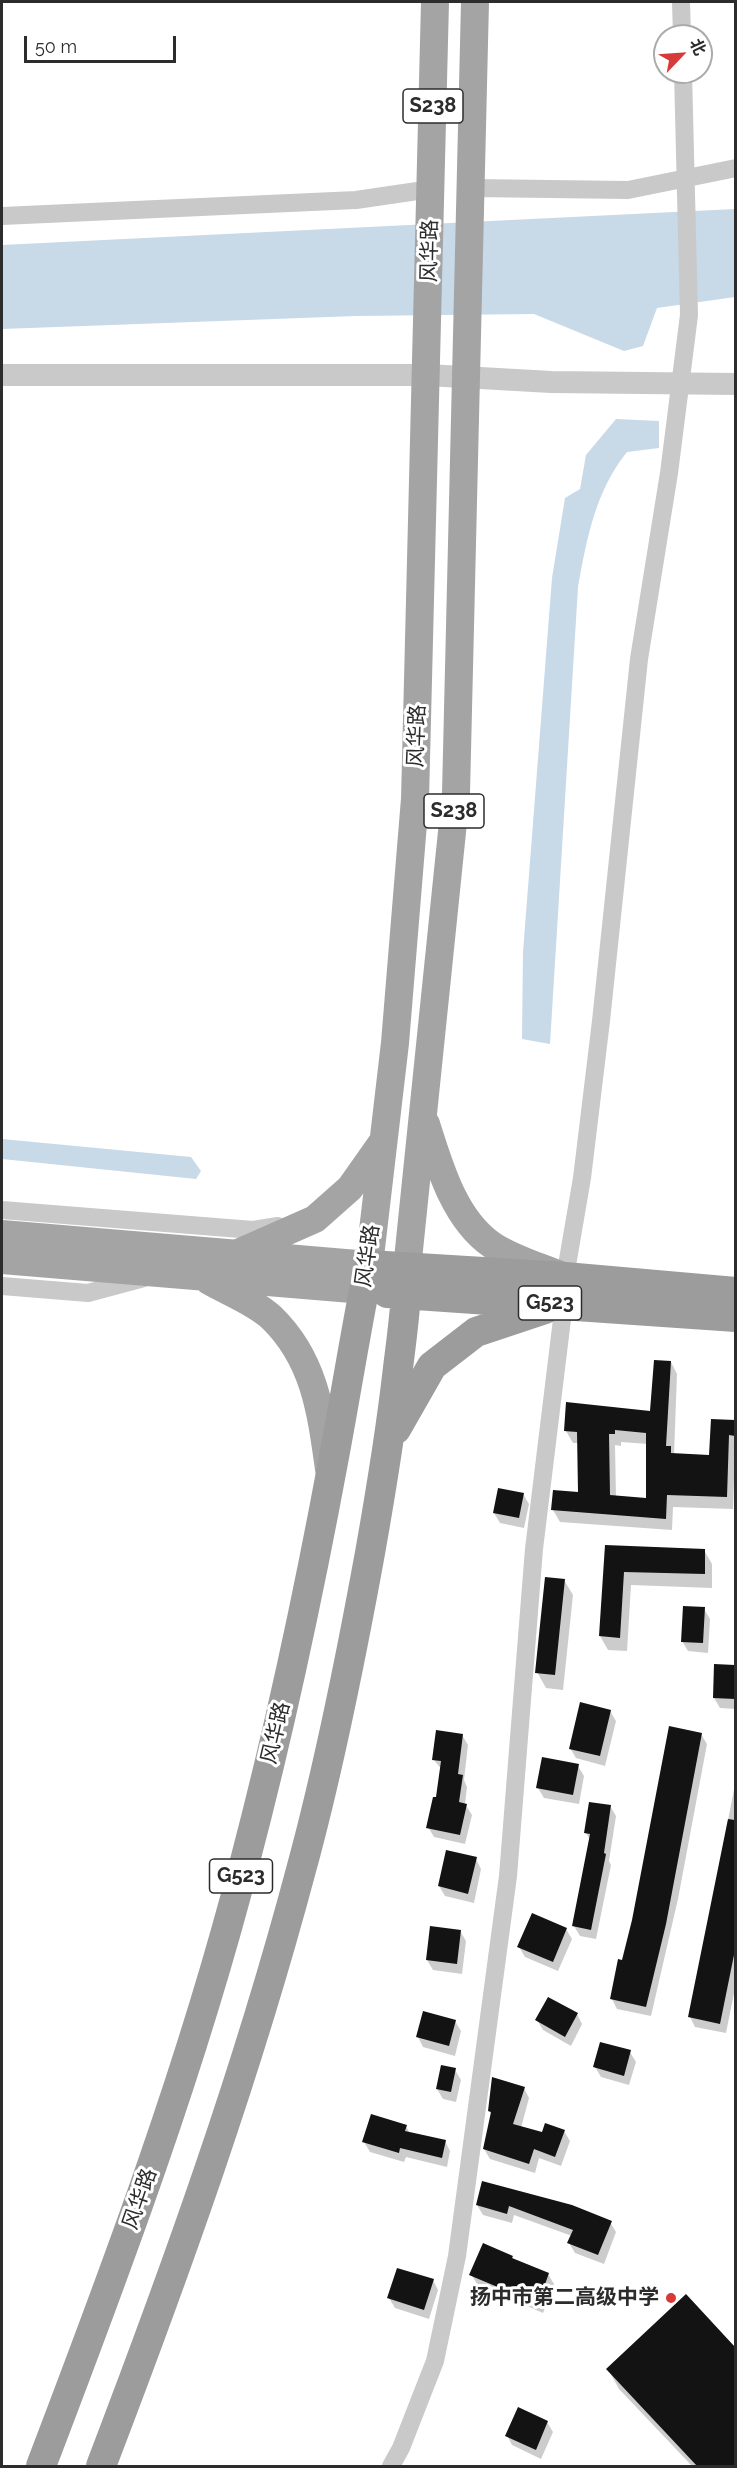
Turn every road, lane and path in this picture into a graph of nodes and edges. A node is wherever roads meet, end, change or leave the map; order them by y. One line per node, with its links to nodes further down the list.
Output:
1 (435, 2): 9 (main road, 风华路 / S238)
2 (475, 2): 8 (main road, 风华路 / S238)
3 (681, 2): 4 (street)
4 (682, 24)
5 (683, 84): 7 (street)
6 (735, 168): 7 (street)
7 (686, 180): 8 (street); 14 (street)
8 (472, 197): 9 (main road); 11 (main road, 风华路 / S238)
9 (431, 200): 10 (street); 12 (main road, 风华路 / S238)
10 (2, 216)
11 (468, 364): 12 (street); 14 (street); 16 (main road, 风华路 / S238)
12 (428, 365): 13 (street); 17 (main road, 风华路 / S238)
13 (2, 375)
14 (680, 383): 15 (street); 28 (street)
15 (735, 384)
16 (423, 1112): 26 (main road, 风华路 / S238); 28 (main road)
17 (383, 1140): 19 (main road); 25 (main road, 风华路 / S238)
18 (2, 1210): 19 (street)
19 (315, 1219): 21 (main road)
20 (2, 1234): 21 (main road)
21 (236, 1254): 25 (main road)
22 (2, 1260): 23 (main road)
23 (160, 1273): 24 (main road); 27 (street)
24 (202, 1276): 25 (main road); 32 (main road)
25 (366, 1278): 26 (highway, G523); 32 (highway, 风华路 / G523)
26 (407, 1282): 28 (highway, G523); 31 (highway, 风华路 / G523)
27 (2, 1286)
28 (564, 1290): 29 (highway, G523); 30 (highway, G523); 31 (highway); 35 (street)
29 (735, 1292)
30 (735, 1317)
31 (390, 1439): 34 (highway, 风华路 / G523)
32 (330, 1476): 33 (highway, 风华路 / G523)
33 (41, 2466)
34 (101, 2466)
35 (391, 2466)

